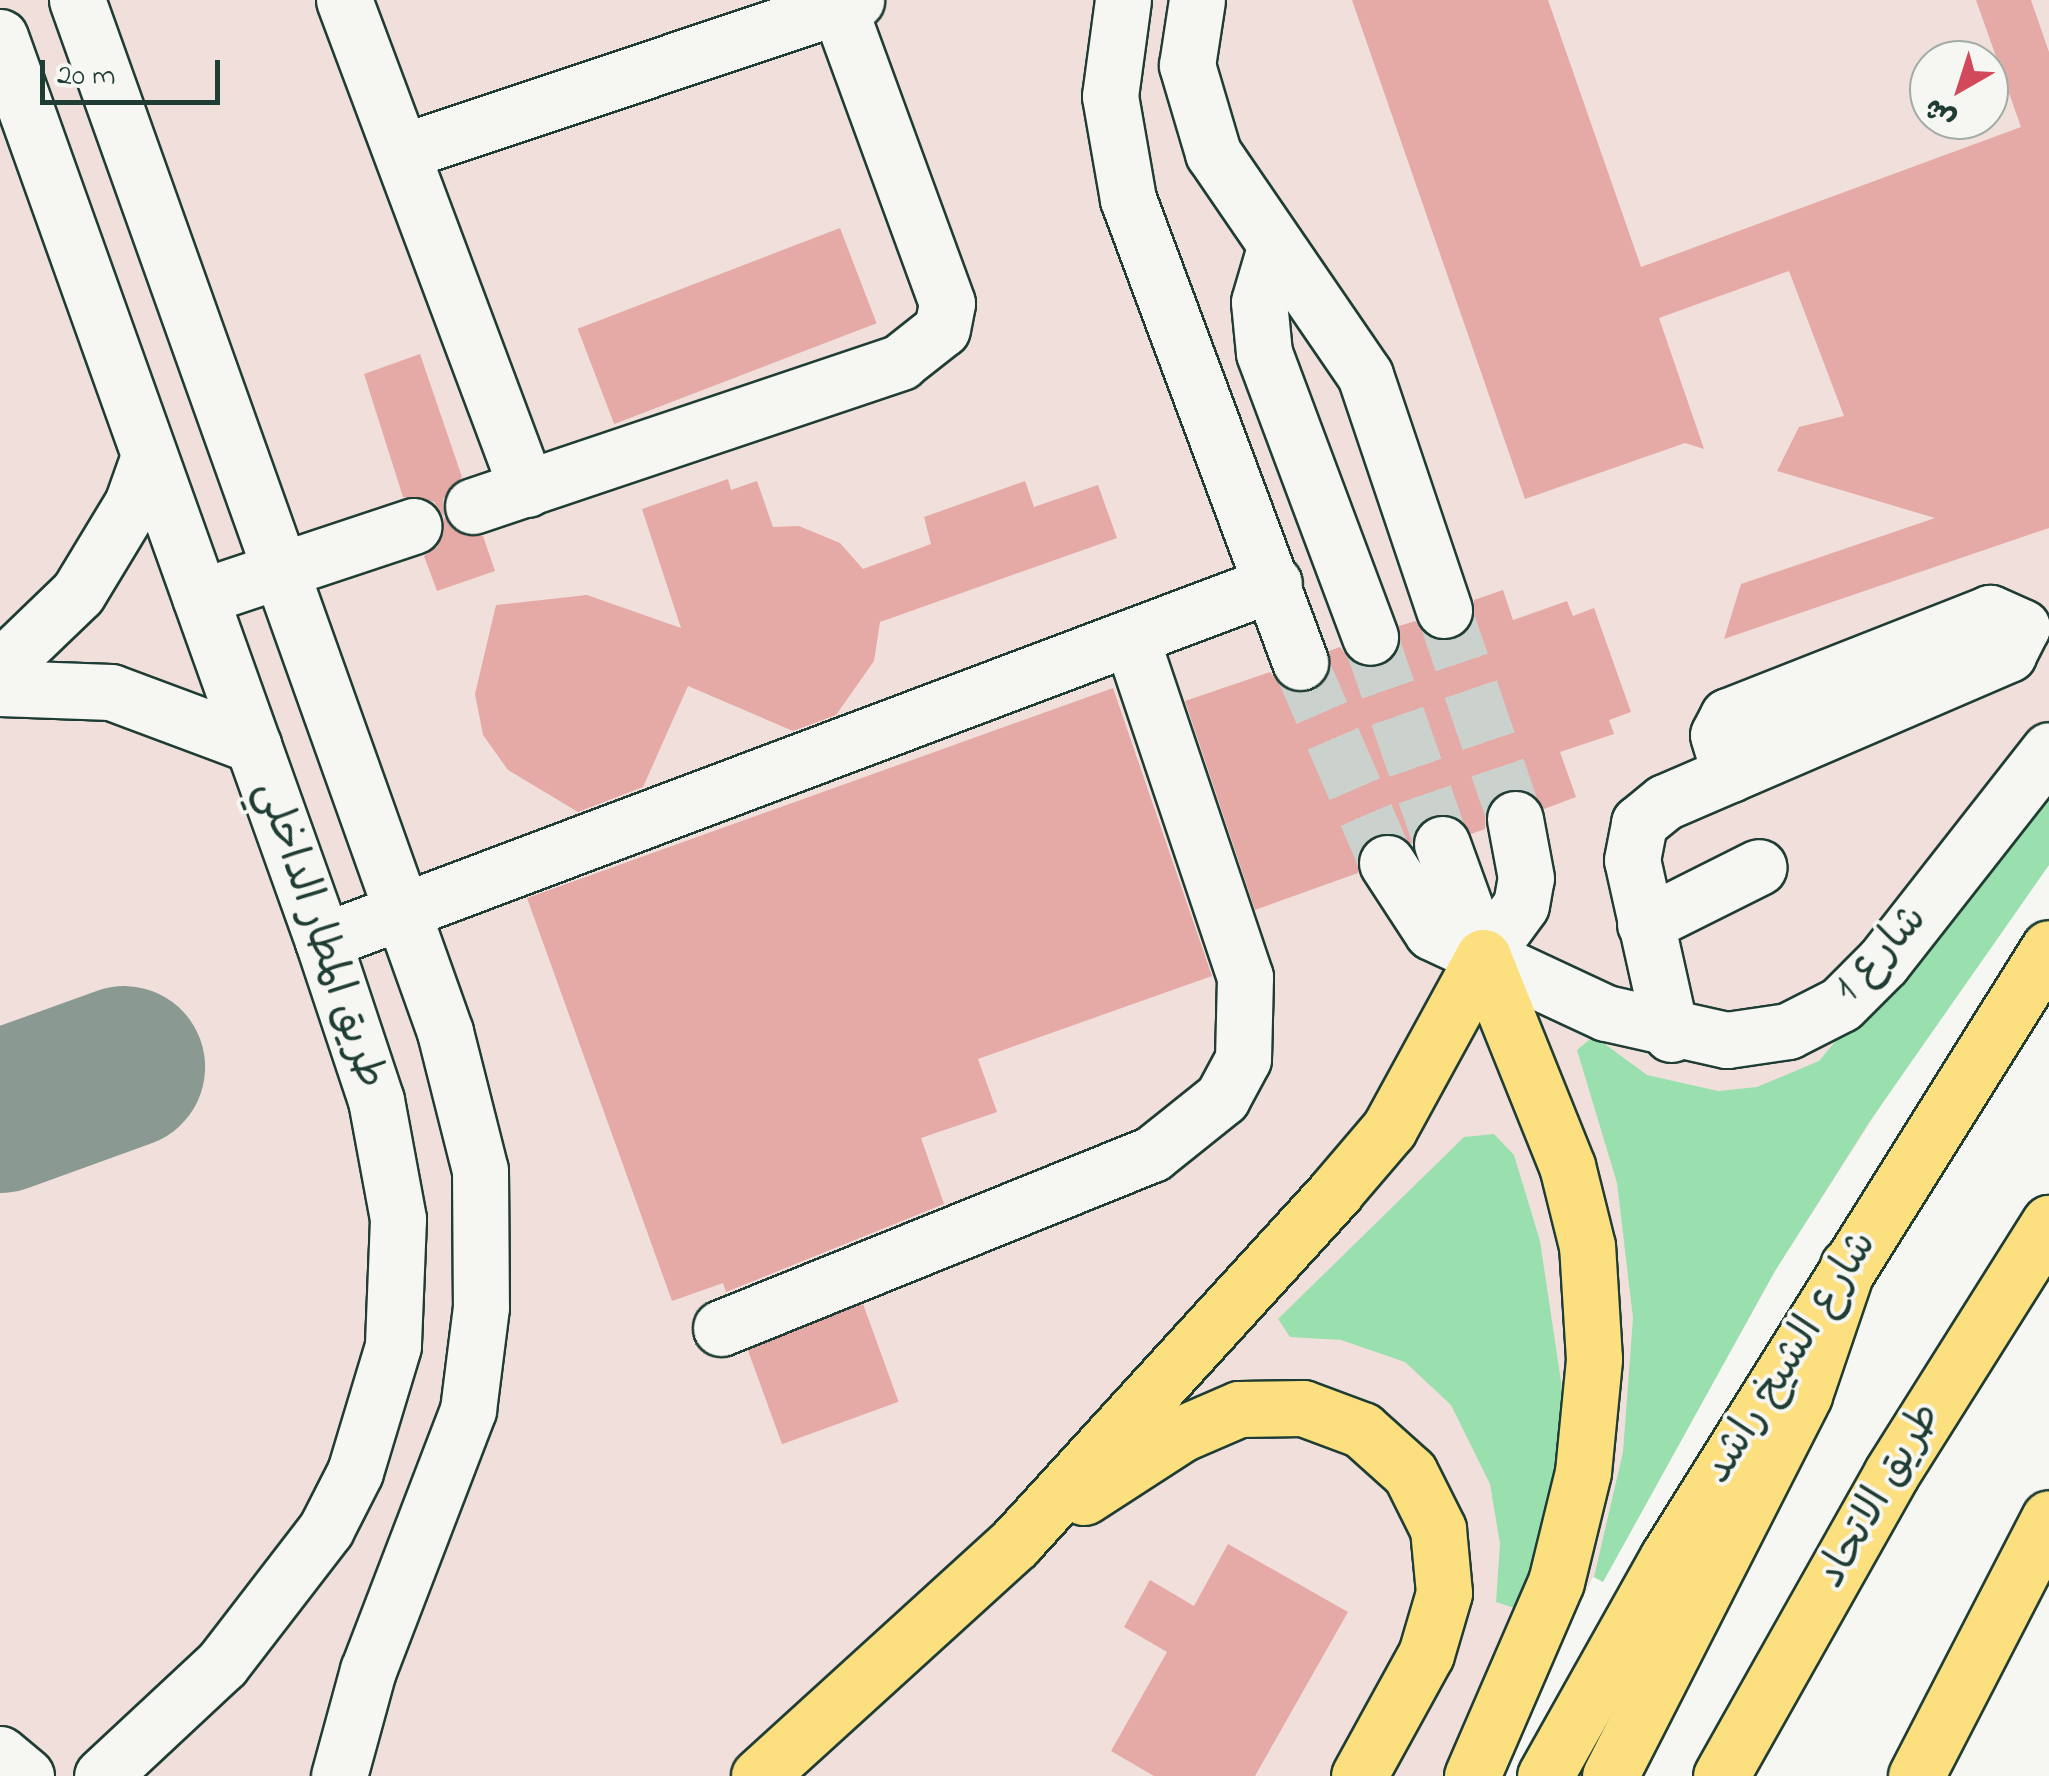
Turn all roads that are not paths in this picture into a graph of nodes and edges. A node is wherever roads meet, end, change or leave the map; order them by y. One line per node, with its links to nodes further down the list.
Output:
1 (77, 0): 13 (street)
2 (344, 0): 7 (street)
3 (1123, 0): 14 (street)
4 (1198, 0): 8 (street)
5 (844, 2): 7 (street); 10 (street)
6 (0, 37): 9 (street, طريق المطار الداخلي)
7 (402, 152): 10 (street)
8 (1274, 250): 16 (street); 17 (street)
9 (149, 456): 15 (street, طريق المطار الداخلي); 20 (street)
10 (527, 488): 11 (street)
11 (473, 506)
12 (414, 526): 13 (street)
13 (276, 572): 15 (street); 29 (street)
14 (1274, 583): 18 (street); 19 (street)
15 (200, 597): 22 (street, طريق المطار الداخلي)
16 (1444, 610)
17 (1370, 637)
18 (1131, 638): 29 (street); 37 (street)
19 (1300, 662)
20 (0, 668)
21 (0, 688): 22 (street)
22 (253, 745): 31 (street, طريق المطار الداخلي)
23 (2049, 750): 34 (street, شارع 1)
24 (1730, 774): 24 (street); 30 (street)
25 (1514, 819): 33 (street)
26 (1442, 844): 33 (street)
27 (1387, 863): 33 (street, شارع 1)
28 (1759, 867): 30 (street)
29 (401, 912): 31 (street); 43 (street)
30 (1646, 924): 34 (street)
31 (322, 941): 42 (street, طريق المطار الداخلي)
32 (2049, 948): 36 (main road, شارع الشيخ راشد)
33 (1483, 957): 34 (street, شارع 1); 39 (main road); 46 (main road)
34 (1670, 1034)
35 (2049, 1223): 49 (main road, طريق الاتحاد)
36 (1848, 1266): 47 (main road, شارع الشيخ راشد); 48 (main road)
37 (721, 1328)
38 (2049, 1518): 50 (main road)
39 (1015, 1543): 44 (main road); 45 (main road)
40 (0, 1754): 41 (street)
41 (26, 1776)
42 (102, 1776)
43 (338, 1776)
44 (759, 1776)
45 (1359, 1776)
46 (1472, 1776)
47 (1546, 1776)
48 (1610, 1776)
49 (1721, 1776)
50 (1916, 1776)

